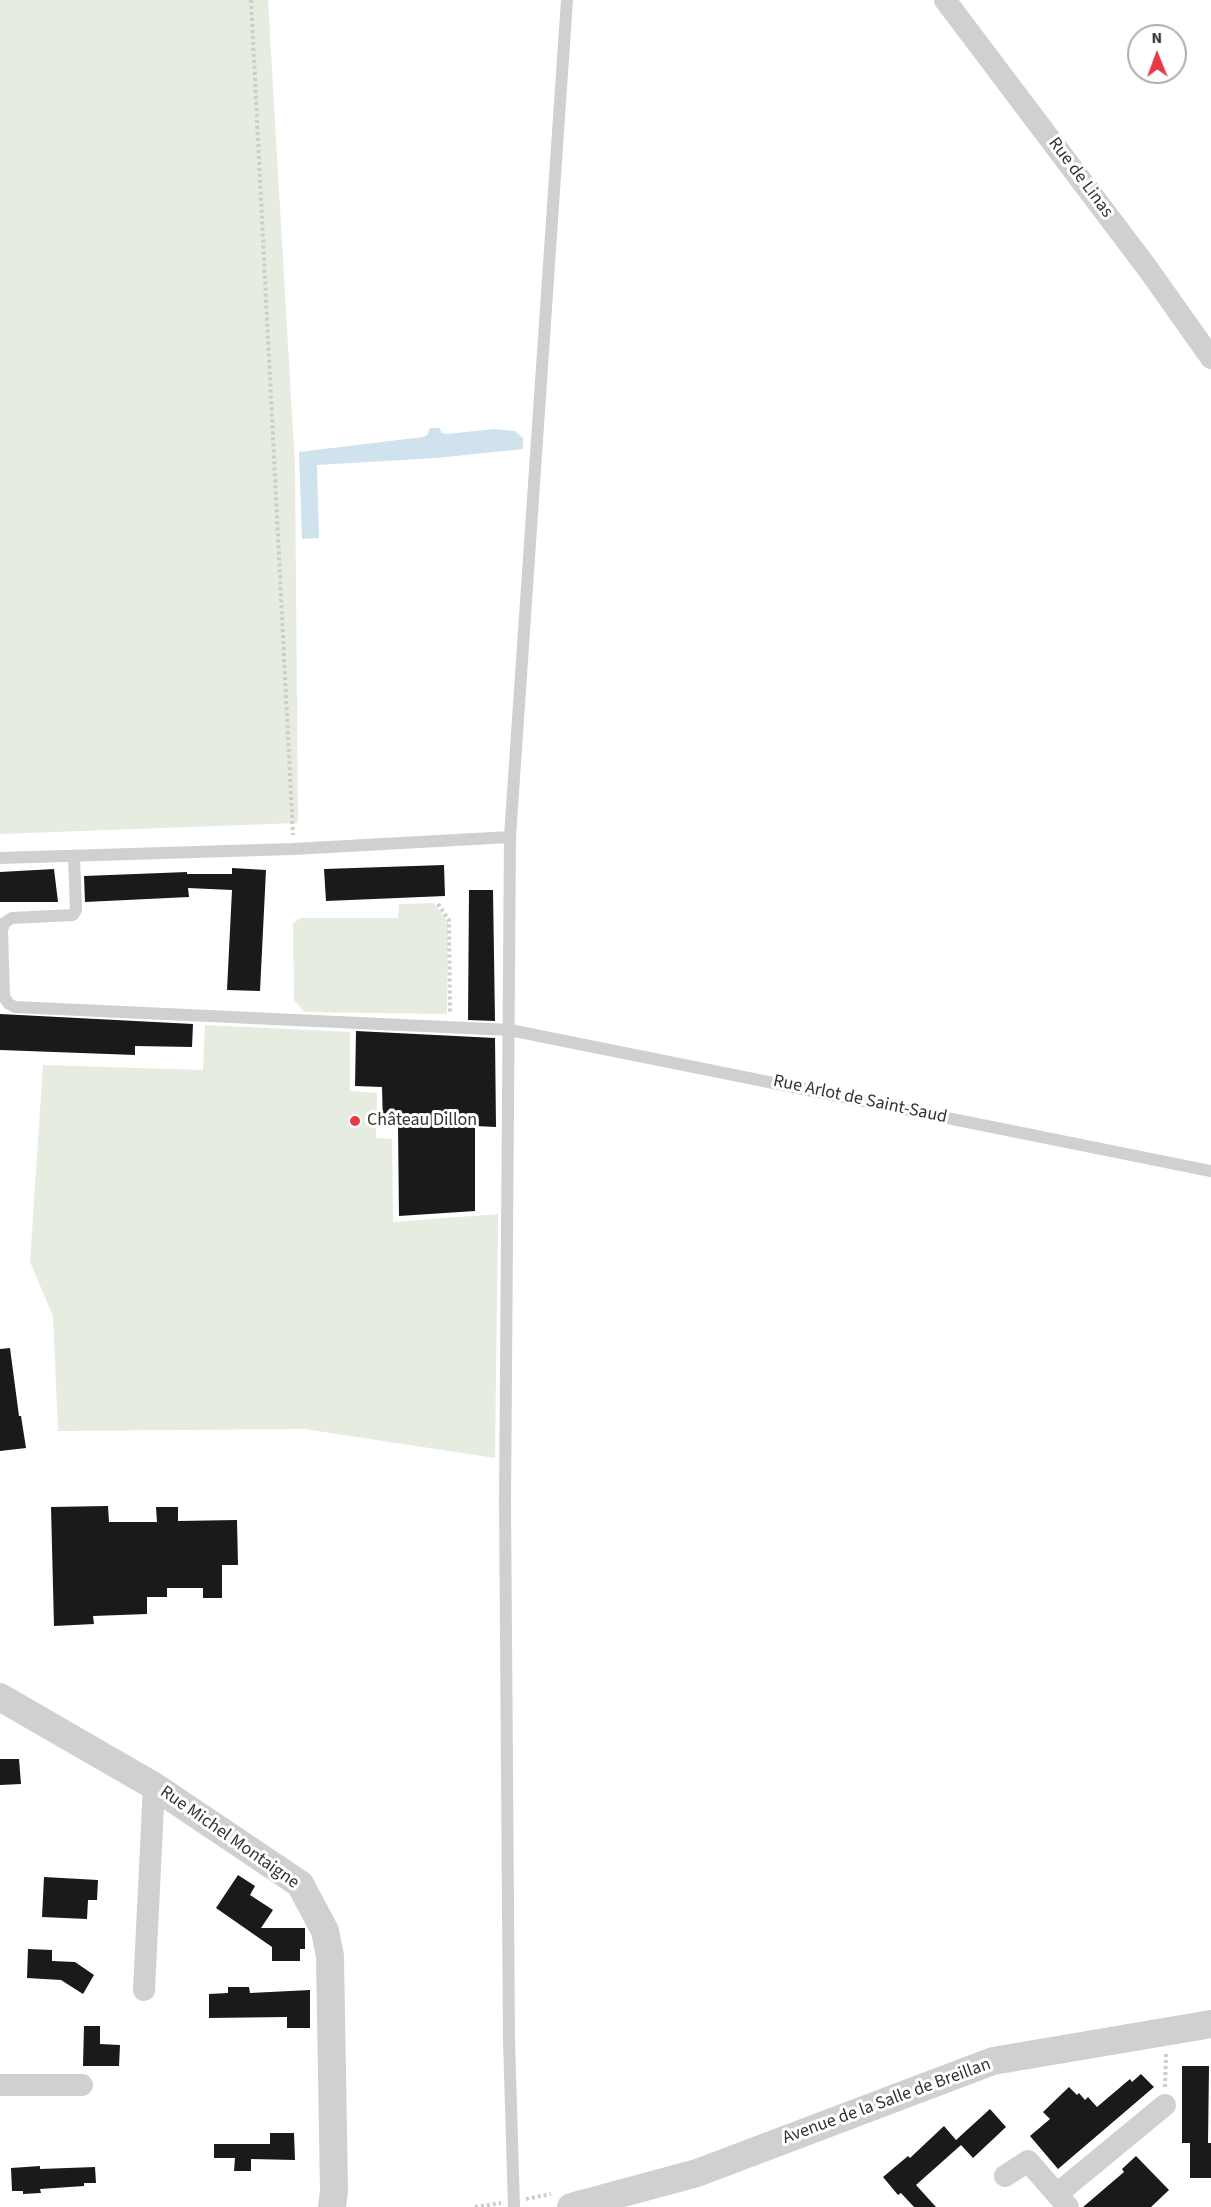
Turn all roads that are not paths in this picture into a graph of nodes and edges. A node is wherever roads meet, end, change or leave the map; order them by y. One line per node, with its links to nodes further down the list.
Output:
1 (567, 0): 4 (lane)
2 (945, 0): 3 (street, Rue de Linas)
3 (1211, 358)
4 (510, 837): 5 (lane); 7 (lane)
5 (74, 856): 6 (lane); 7 (lane, Rue Arlot de Saint-Saud)
6 (0, 858)
7 (510, 1030): 8 (lane, Rue Arlot de Saint-Saud); 19 (lane)
8 (1211, 1171)
9 (0, 1696): 10 (street, Rue Michel Montaigne)
10 (154, 1786): 11 (street); 18 (street, Rue Michel Montaigne)
11 (144, 1990)
12 (1211, 2024): 20 (street, Avenue de la Salle de Breillan)
13 (0, 2085): 14 (street)
14 (82, 2085)
15 (1165, 2105): 17 (street)
16 (1005, 2176): 17 (street)
17 (1063, 2200)
18 (332, 2207)
19 (514, 2207)
20 (571, 2207)

